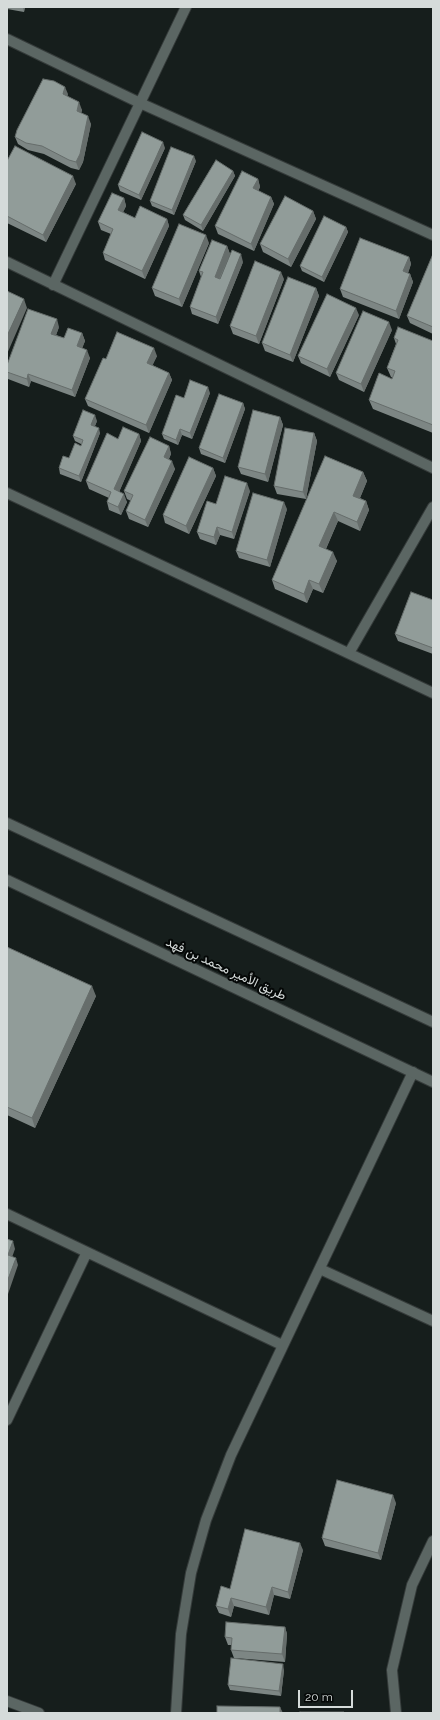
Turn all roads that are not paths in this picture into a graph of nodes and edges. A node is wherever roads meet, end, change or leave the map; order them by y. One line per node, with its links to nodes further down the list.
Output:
1 (186, 7): 3 (street)
2 (7, 39): 3 (street)
3 (140, 103): 4 (street); 6 (street)
4 (433, 235)
5 (7, 262): 6 (street)
6 (53, 285): 7 (street)
7 (433, 468)
8 (7, 493): 10 (street)
9 (433, 507): 10 (street)
10 (349, 653): 11 (street)
11 (433, 693)
12 (7, 823): 14 (street)
13 (7, 880): 15 (street, طريق الأمير محمد بن فهد)
14 (432, 1019)
15 (413, 1072): 16 (street, طريق الأمير محمد بن فهد); 19 (street)
16 (433, 1082)
17 (7, 1214): 18 (street)
18 (87, 1252): 21 (street); 22 (street)
19 (320, 1269): 20 (street); 21 (street)
20 (433, 1321)
21 (282, 1345): 26 (street)
22 (7, 1420)
23 (432, 1544): 27 (street)
24 (7, 1701): 25 (street)
25 (39, 1713)
26 (176, 1713)
27 (396, 1713)

